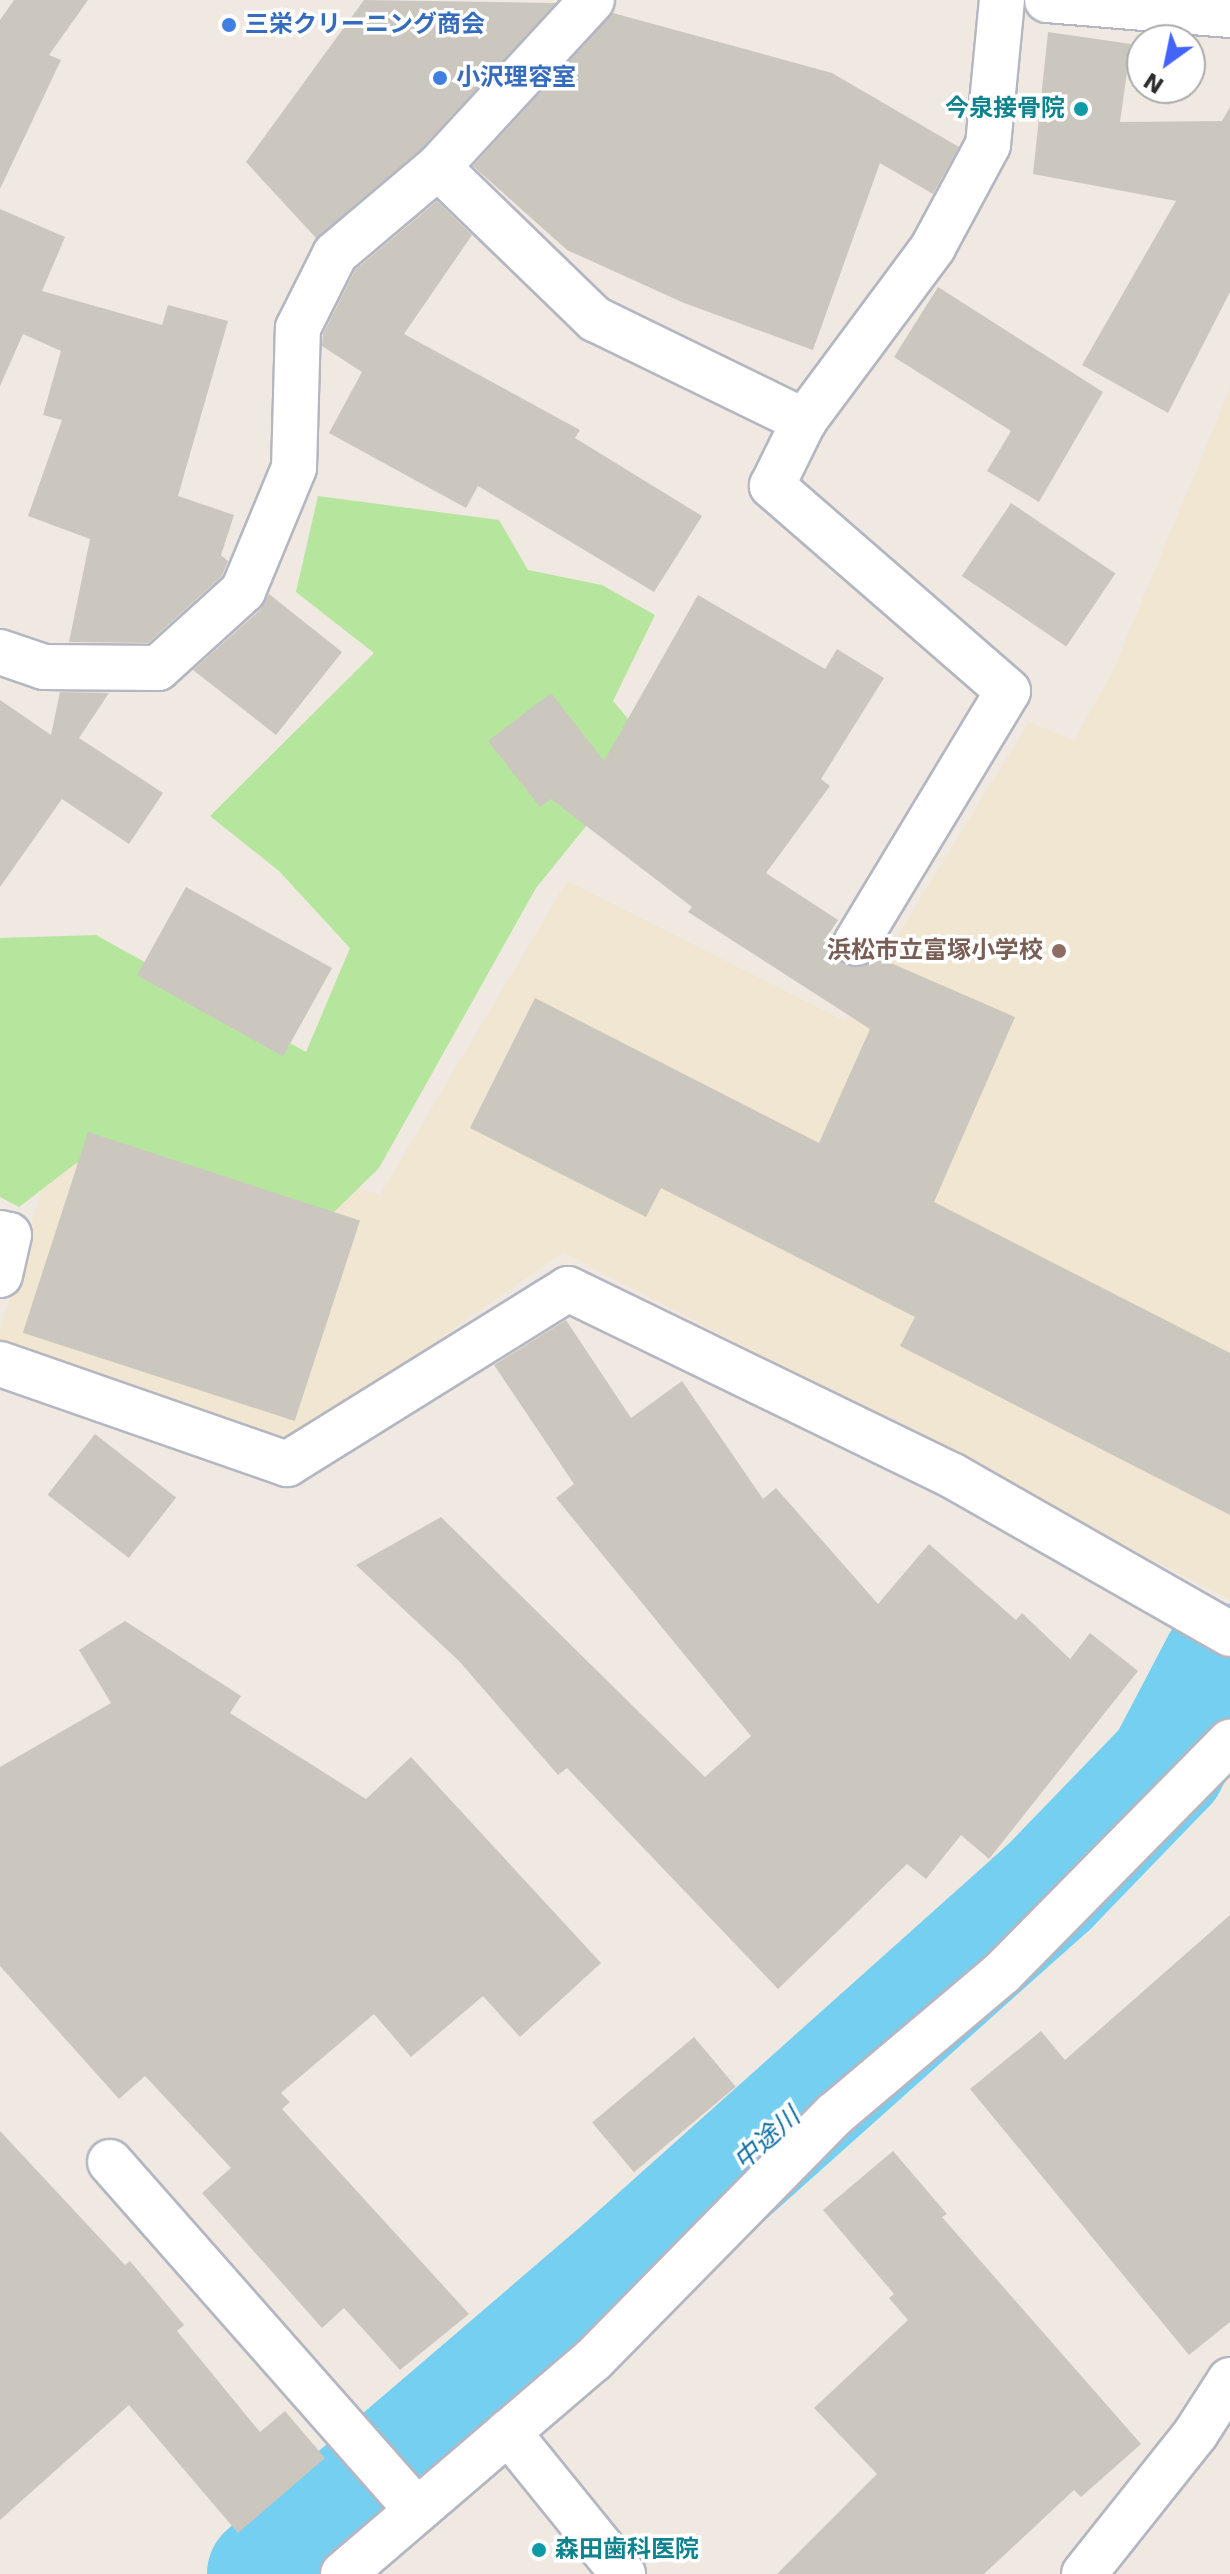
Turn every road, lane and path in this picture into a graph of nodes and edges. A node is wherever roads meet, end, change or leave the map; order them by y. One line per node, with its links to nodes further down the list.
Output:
1 (592, 0): 5 (street)
2 (1002, 0): 6 (street)
3 (1047, 0): 4 (street)
4 (1230, 15)
5 (438, 167): 6 (street); 7 (street)
6 (804, 421): 8 (street)
7 (0, 652)
8 (856, 943)
9 (0, 1233): 10 (street)
10 (0, 1275)
11 (0, 1364): 12 (street)
12 (1230, 1634)
13 (1230, 1742): 16 (street)
14 (110, 2162): 17 (street)
15 (1230, 2380): 20 (street)
16 (508, 2432): 17 (street); 19 (street)
17 (406, 2497): 18 (street)
18 (343, 2574)
19 (623, 2574)
20 (1084, 2574)

